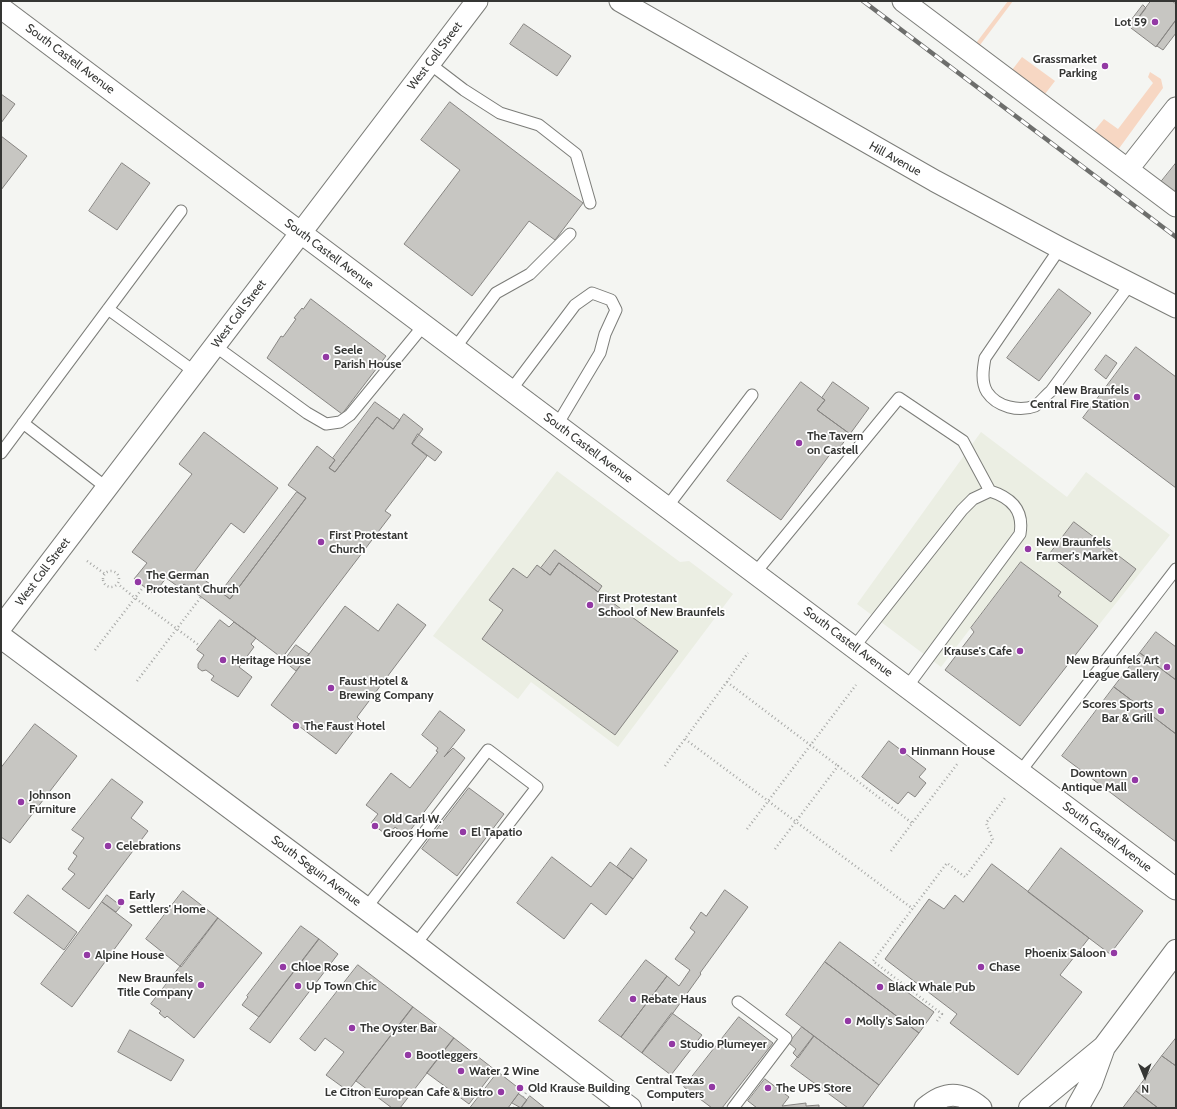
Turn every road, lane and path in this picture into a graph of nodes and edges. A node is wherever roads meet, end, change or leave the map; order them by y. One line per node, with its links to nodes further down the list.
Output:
1 (477, 1): 5 (street, West Coll Street)
2 (620, 1): 13 (street, Hill Avenue)
3 (903, 1): 7 (street)
4 (1, 8): 11 (street, South Castell Avenue)
5 (430, 64): 8 (lane); 11 (street, West Coll Street)
6 (1176, 108): 7 (street)
7 (1128, 169): 9 (street)
8 (590, 203)
9 (1176, 206)
10 (181, 211): 16 (lane)
11 (301, 232): 17 (street, South Castell Avenue); 18 (street, West Coll Street)
12 (570, 234): 19 (lane)
13 (1060, 248): 14 (street, Hill Avenue); 14 (lane)
14 (1131, 283): 15 (street, Hill Avenue)
15 (1176, 307)
16 (108, 309): 20 (lane); 23 (lane)
17 (424, 325): 18 (lane); 19 (street, South Castell Avenue)
18 (215, 346): 20 (street, West Coll Street)
19 (455, 348): 21 (street, South Castell Avenue)
20 (195, 372): 26 (street, West Coll Street)
21 (511, 390): 24 (street, South Castell Avenue); 24 (lane)
22 (752, 395): 28 (lane)
23 (22, 423): 25 (lane); 26 (lane)
24 (558, 425): 28 (street, South Castell Avenue)
25 (1, 453)
26 (107, 488): 37 (street, West Coll Street)
27 (990, 491): 31 (lane); 41 (lane); 47 (lane)
28 (667, 507): 31 (street, South Castell Avenue)
29 (87, 561): 32 (path)
30 (1176, 569): 53 (lane)
31 (755, 573): 41 (street, South Castell Avenue)
32 (105, 574): 33 (path); 33 (path)
33 (118, 584): 36 (path)
34 (144, 586): 36 (path)
35 (201, 597): 38 (path)
36 (135, 598): 38 (path); 42 (path)
37 (1, 627)
38 (177, 629): 40 (path); 44 (path)
39 (1, 637): 62 (main road, South Seguin Avenue)
40 (200, 646)
41 (854, 647): 47 (street, South Castell Avenue)
42 (95, 650)
43 (748, 653): 45 (path)
44 (137, 681)
45 (727, 682): 48 (path); 49 (path)
46 (856, 685): 49 (path)
47 (907, 687): 53 (street, South Castell Avenue)
48 (684, 740): 51 (path); 55 (path)
49 (810, 746): 52 (path); 55 (path)
50 (958, 763): 57 (path)
51 (665, 766)
52 (838, 766): 56 (path); 57 (path)
53 (1020, 772): 61 (street, South Castell Avenue)
54 (1005, 798): 63 (path)
55 (768, 801): 56 (path); 58 (path)
56 (795, 822): 59 (path); 63 (path)
57 (912, 822): 60 (path)
58 (747, 829)
59 (774, 850)
60 (891, 851)
61 (1176, 889)
62 (366, 908): 64 (main road, South Seguin Avenue); 64 (lane)
63 (913, 909): 67 (path)
64 (415, 945): 71 (main road, South Seguin Avenue)
65 (1176, 951): 68 (main road)
66 (738, 1002): 72 (lane)
67 (937, 1021)
68 (1104, 1047): 75 (main road); 76 (main road)
69 (530, 1088): 70 (path)
70 (523, 1097)
71 (630, 1108)
72 (733, 1108)
73 (925, 1108): 74 (street)
74 (981, 1108)
75 (1030, 1108)
76 (1077, 1108)

